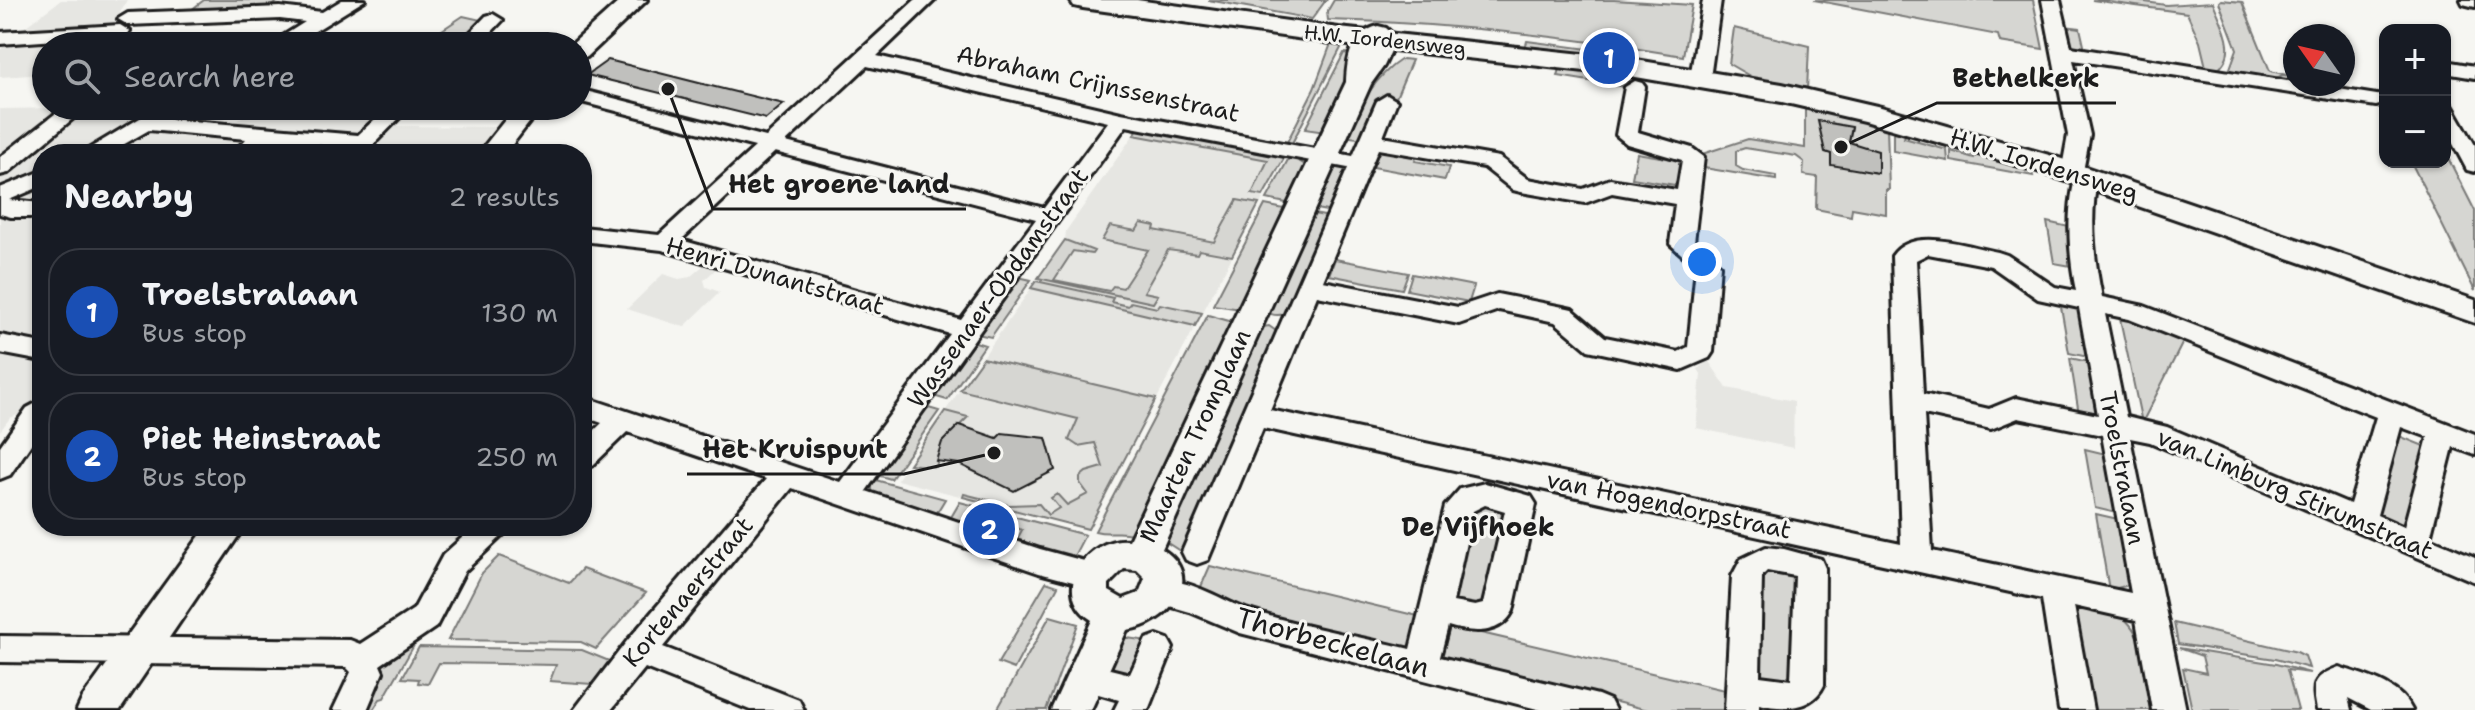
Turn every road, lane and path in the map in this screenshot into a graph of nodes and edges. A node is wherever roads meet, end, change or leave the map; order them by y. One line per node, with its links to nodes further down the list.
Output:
1 (140, 0): 10 (street)
2 (356, 0): 8 (street)
3 (635, 0): 16 (street)
4 (926, 0): 18 (street)
5 (1083, 0): 14 (main road, H.W. Iordensweg)
6 (1712, 0): 21 (street)
7 (2051, 0): 17 (street, Troelstralaan)
8 (325, 18): 10 (street); 11 (street)
9 (493, 20): 12 (street)
10 (121, 32)
11 (301, 32)
12 (481, 32)
13 (32, 36): 15 (street)
14 (1377, 37): 21 (main road, H.W. Iordensweg); 39 (street, Maarten Tromplaan)
15 (0, 38)
16 (592, 39)
17 (2062, 52): 24 (street); 42 (street, Troelstralaan)
18 (862, 59): 26 (street, Abraham Crijnssenstraat); 34 (street)
19 (2451, 68): 20 (street)
20 (2475, 72)
21 (1700, 78): 42 (main road, H.W. Iordensweg)
22 (1635, 87): 45 (street)
23 (592, 98): 34 (street)
24 (2376, 100)
25 (1387, 101): 38 (street, Maarten Tromplaan)
26 (1121, 119): 39 (street, Abraham Crijnssenstraat); 48 (street, Wassenaer-Obdamstraat)
27 (60, 120): 41 (street)
28 (151, 120): 32 (street)
29 (386, 120): 33 (street)
30 (518, 120): 37 (street)
31 (2451, 120): 40 (street)
32 (146, 123): 33 (street); 35 (street)
33 (263, 134): 36 (street)
34 (772, 143): 48 (street); 50 (street)
35 (109, 144)
36 (253, 144)
37 (499, 144)
38 (1365, 153): 39 (street); 45 (street); 51 (street, Maarten Tromplaan)
39 (1324, 158): 54 (street, Maarten Tromplaan)
40 (2475, 165)
41 (0, 168)
42 (2079, 175): 52 (street, Troelstralaan); 53 (main road, H.W. Iordensweg)
43 (32, 182): 44 (street)
44 (0, 196)
45 (1687, 199): 51 (street)
46 (0, 205): 47 (street)
47 (32, 210)
48 (1050, 216): 56 (street, Wassenaer-Obdamstraat)
49 (592, 235): 50 (street, Henri Dunantstraat)
50 (664, 243): 56 (street, Henri Dunantstraat)
51 (1309, 286): 55 (street, Maarten Tromplaan)
52 (2091, 301): 59 (street); 61 (street); 65 (street, Troelstralaan)
53 (2475, 312)
54 (1250, 318): 55 (street, Maarten Tromplaan); 79 (street, Maarten Tromplaan)
55 (1292, 326): 62 (street, Maarten Tromplaan)
56 (966, 330): 72 (street, Wassenaer-Obdamstraat)
57 (0, 344): 58 (street)
58 (32, 350)
59 (1910, 401): 65 (street, van Limburg Stirumstraat); 80 (street)
60 (592, 410): 63 (street)
61 (2391, 412): 66 (street); 73 (street)
62 (1254, 416): 71 (street, van Hogendorpstraat); 78 (street, Maarten Tromplaan)
63 (622, 420): 68 (street); 70 (street)
64 (32, 423): 69 (street)
65 (2114, 426): 73 (street, van Limburg Stirumstraat); 87 (street, Troelstralaan)
66 (2443, 432): 67 (street); 77 (street)
67 (2475, 445)
68 (592, 449)
69 (0, 468)
70 (786, 475): 72 (street); 92 (street, Kortenaerstraat)
71 (1525, 489): 74 (street, van Hogendorpstraat); 86 (street, van Hogendorpstraat); 86 (street, van Hogendorpstraat)
72 (847, 495): 83 (street)
73 (2360, 522): 77 (street, van Limburg Stirumstraat)
74 (1811, 535): 80 (street, van Hogendorpstraat); 81 (street, van Hogendorpstraat)
75 (220, 536): 91 (street)
76 (483, 536): 93 (street)
77 (2414, 544): 82 (street, van Limburg Stirumstraat)
78 (1197, 552)
79 (1141, 555): 83 (street); 85 (street)
80 (1917, 558): 84 (street, van Hogendorpstraat)
81 (1810, 568): 96 (street, van Hogendorpstraat); 96 (street, van Hogendorpstraat)
82 (2475, 570)
83 (1092, 575): 88 (street)
84 (2056, 589): 87 (street, van Hogendorpstraat); 103 (street)
85 (1163, 592): 88 (street); 94 (street, Thorbeckelaan)
86 (1436, 610): 94 (street, van Hogendorpstraat)
87 (2149, 610): 104 (street, Troelstralaan)
88 (1115, 613): 95 (street)
89 (1157, 648): 97 (street)
90 (0, 649): 91 (street)
91 (139, 650): 93 (street); 98 (street)
92 (638, 651): 100 (street, Kortenaerstraat); 101 (street)
93 (362, 660): 99 (street)
94 (1422, 666): 102 (street, Thorbeckelaan)
95 (1078, 694): 97 (street)
96 (1742, 697)
97 (1135, 701)
98 (97, 710)
99 (350, 710)
100 (591, 710)
101 (787, 710)
102 (1598, 710)
103 (2076, 710)
104 (2169, 710)
105 (2334, 710): 106 (street)
106 (2395, 710)

